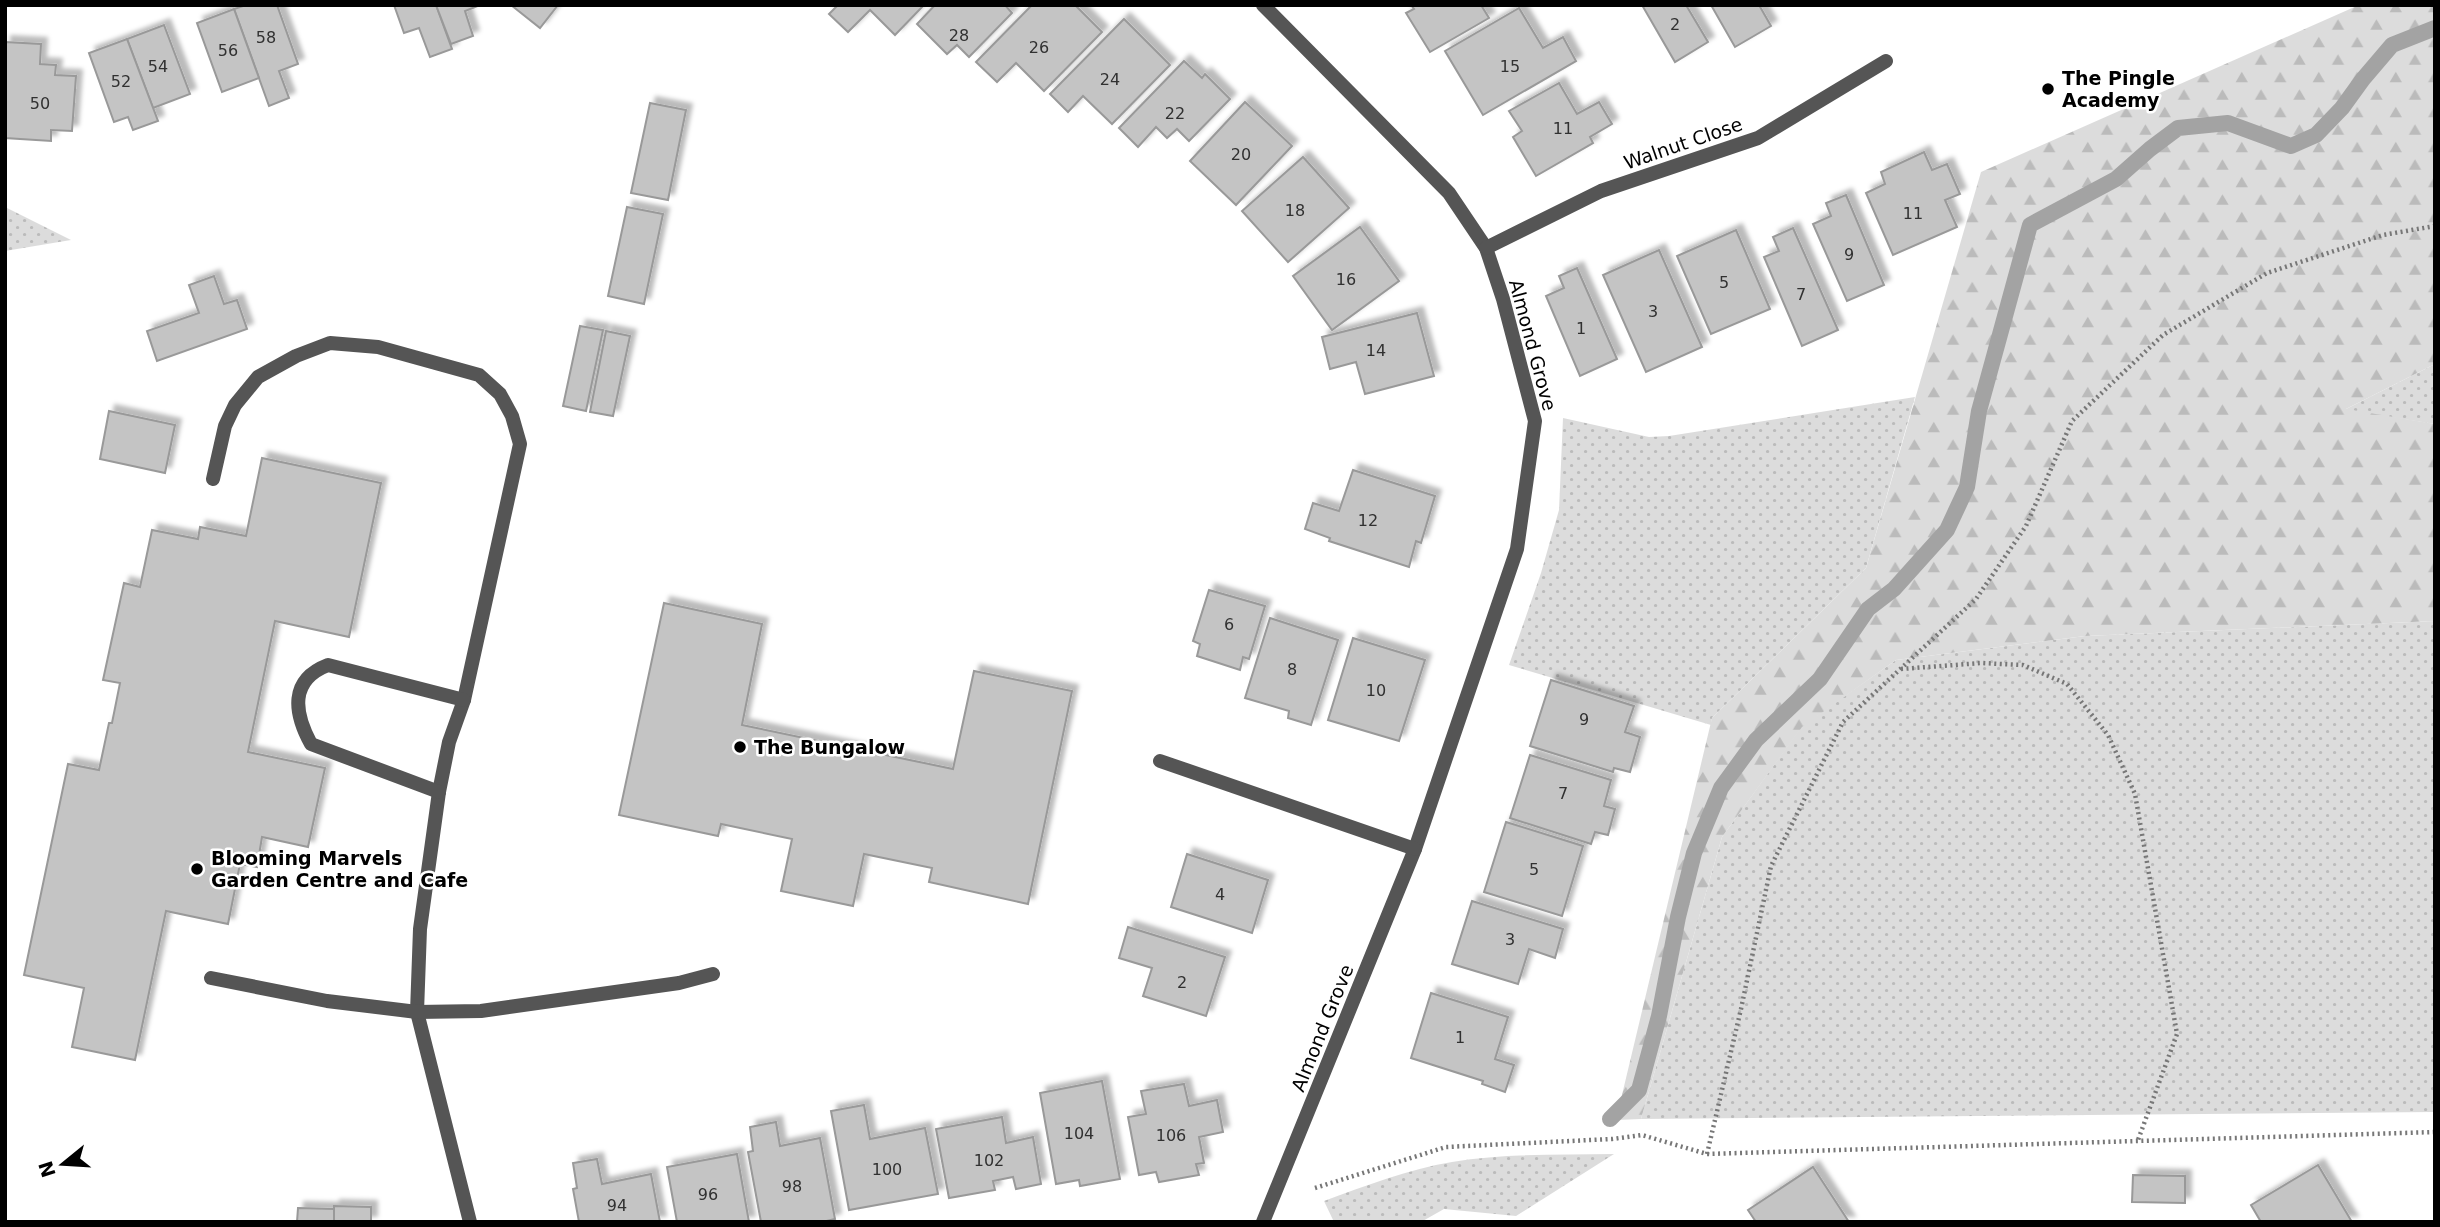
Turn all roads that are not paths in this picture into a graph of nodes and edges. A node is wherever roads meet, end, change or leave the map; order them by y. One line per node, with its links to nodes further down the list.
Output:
1 (1263, 5): 3 (street, Almond Grove)
2 (1886, 61): 3 (street, Walnut Close)
3 (1486, 248): 8 (street, Almond Grove)
4 (213, 479): 5 (street)
5 (464, 700): 7 (street); 7 (street)
6 (1160, 761): 8 (street)
7 (439, 792): 11 (street)
8 (1415, 849): 13 (street, Almond Grove)
9 (713, 974): 11 (street)
10 (211, 978): 11 (street)
11 (417, 1012): 12 (street)
12 (470, 1222)
13 (1264, 1222)

